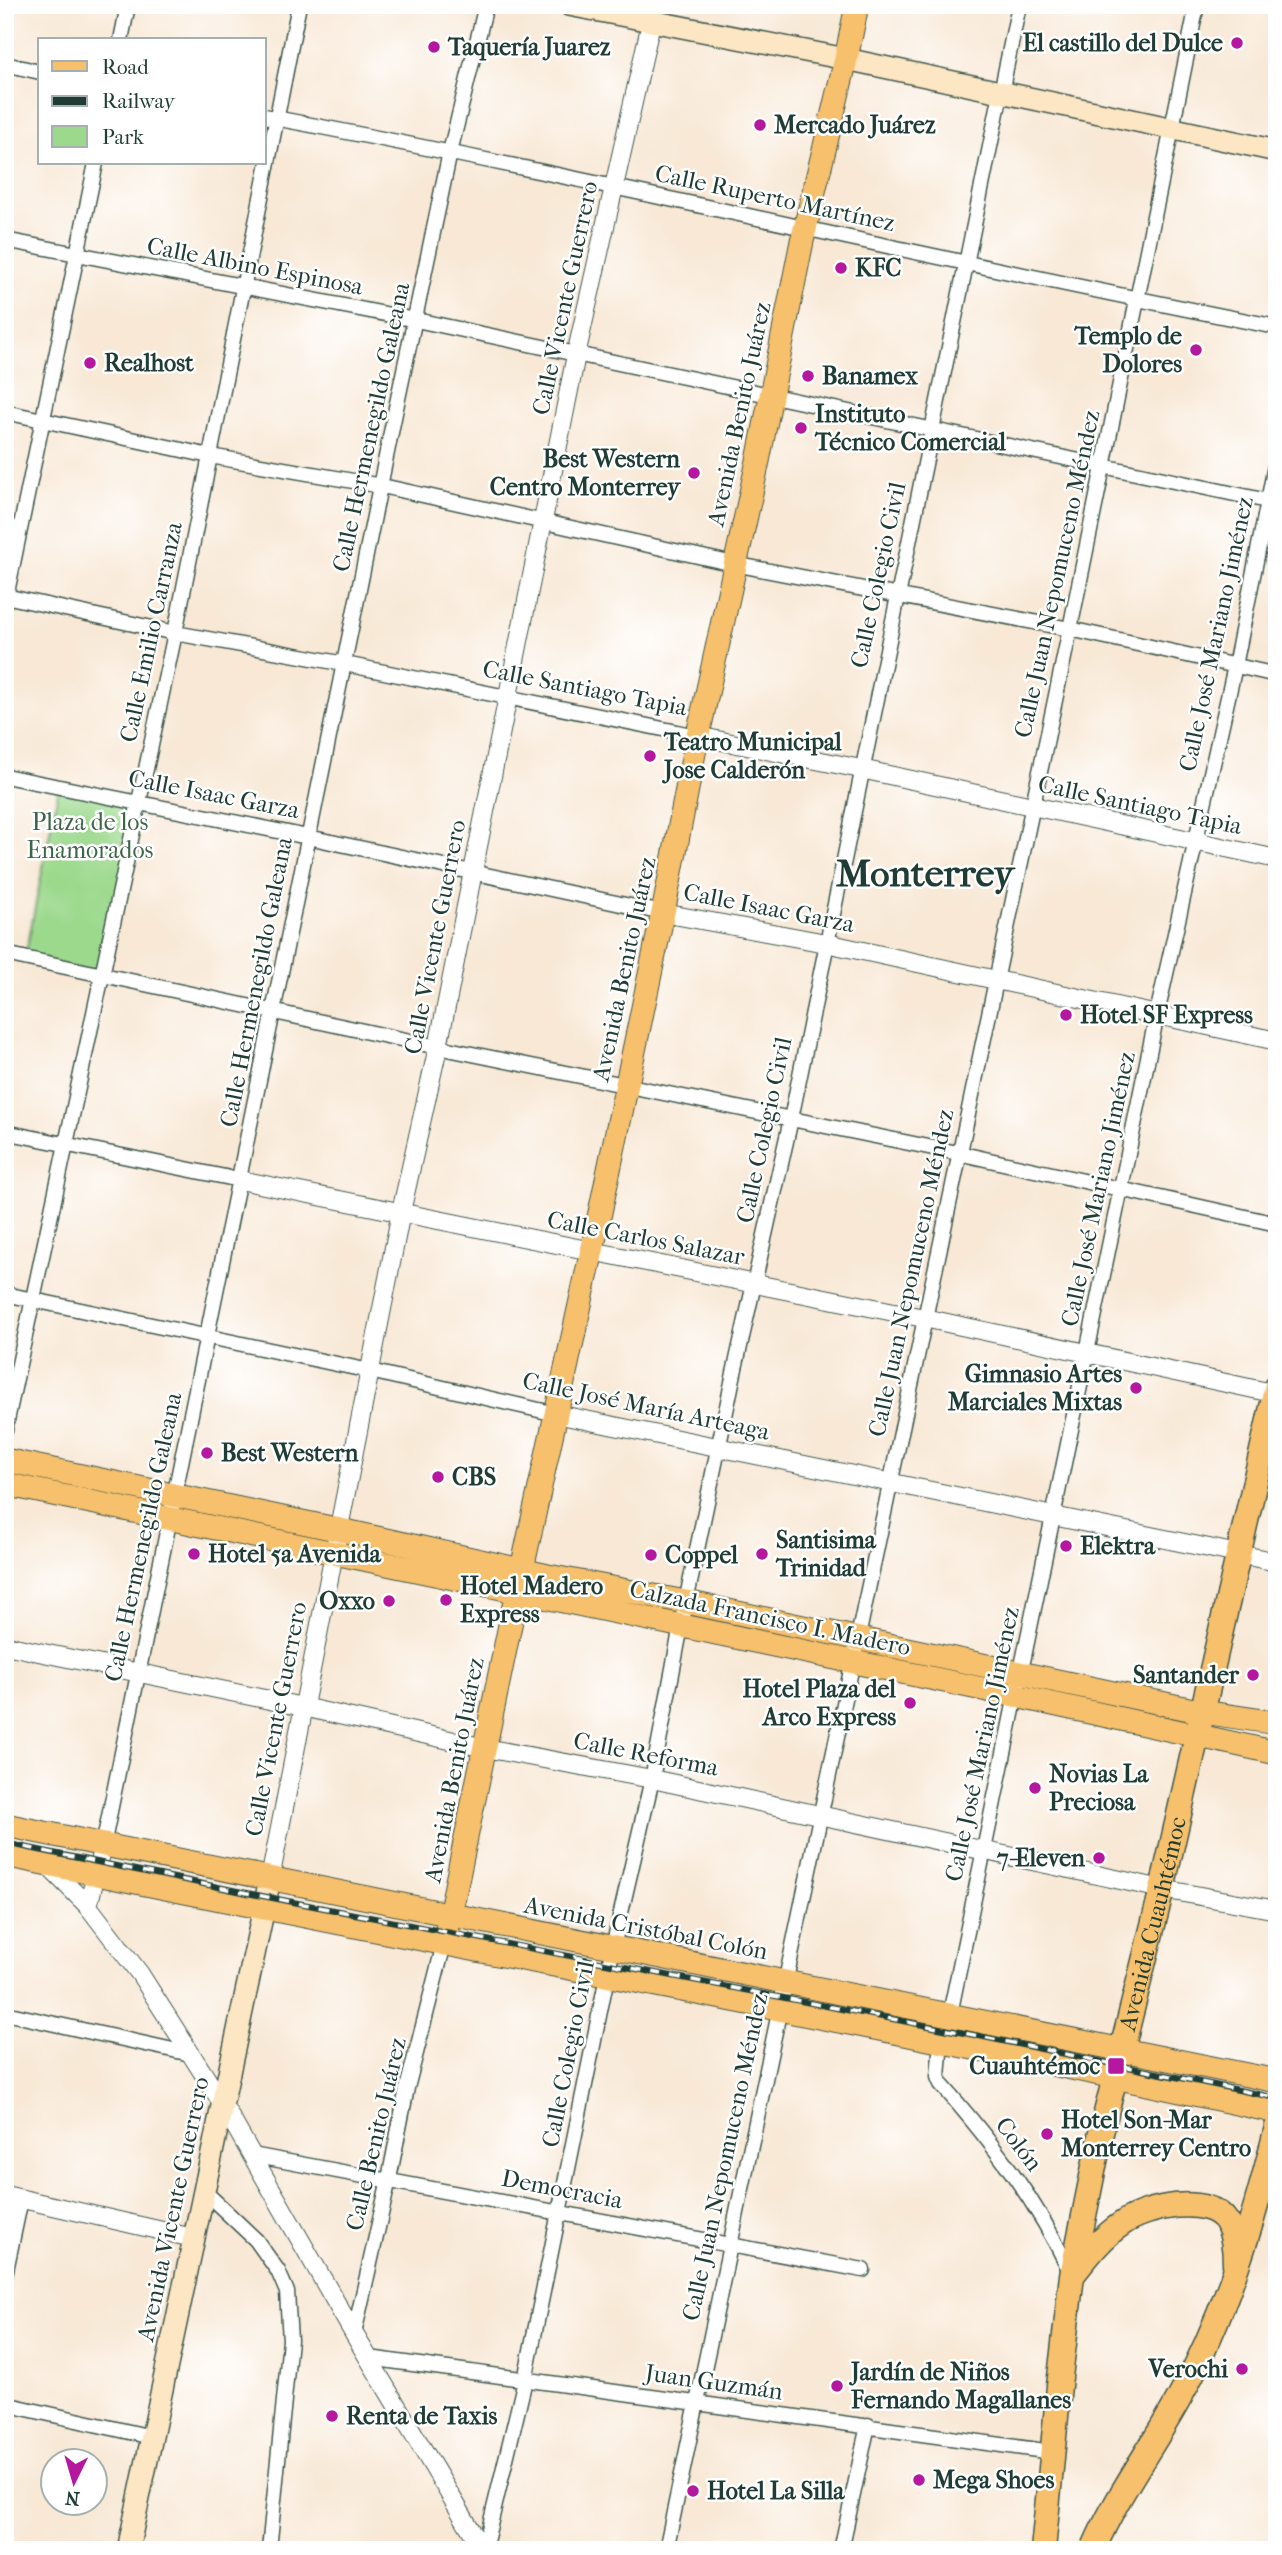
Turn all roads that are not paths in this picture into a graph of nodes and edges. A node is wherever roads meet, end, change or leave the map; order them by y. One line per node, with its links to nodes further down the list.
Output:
1 (128, 5): 9 (street)
2 (299, 5): 14 (street, Calle Emilio Carranza)
3 (486, 5): 17 (street, Calle Hermenegildo Galeana)
4 (569, 5): 8 (main road)
5 (857, 5): 10 (main road, Avenida Benito Juárez)
6 (1019, 5): 13 (street, Calle Colegio Civil)
7 (1197, 5): 15 (street, Calle Juan Nepomuceno Méndez)
8 (654, 14): 10 (main road); 21 (street, Calle Vicente Guerrero)
9 (121, 38)
10 (846, 59): 13 (main road); 22 (main road, Avenida Benito Juárez)
11 (5, 64): 12 (street)
12 (38, 72)
13 (1002, 91): 15 (main road); 25 (street, Calle Colegio Civil)
14 (271, 118): 16 (street, Calle Emilio Carranza); 17 (street, Calle Ruperto Martínez)
15 (1171, 127): 18 (main road); 27 (street, Calle Juan Nepomuceno Méndez)
16 (266, 150)
17 (450, 152): 21 (street, Calle Ruperto Martínez); 28 (street, Calle Hermenegildo Galeana)
18 (1277, 152)
19 (96, 164): 24 (street)
20 (264, 164): 26 (street, Calle Emilio Carranza)
21 (614, 189): 22 (street, Calle Ruperto Martínez); 30 (street, Calle Vicente Guerrero)
22 (805, 227): 25 (street, Calle Ruperto Martínez); 31 (main road, Avenida Benito Juárez)
23 (5, 240): 24 (street, Calle Albino Espinosa)
24 (77, 256): 26 (street, Calle Albino Espinosa); 33 (street)
25 (968, 261): 27 (street, Calle Ruperto Martínez); 34 (street, Calle Colegio Civil)
26 (245, 287): 28 (street, Calle Albino Espinosa); 35 (street, Calle Emilio Carranza)
27 (1136, 299): 29 (street, Calle Ruperto Martínez); 37 (street, Calle Juan Nepomuceno Méndez)
28 (416, 320): 30 (street, Calle Albino Espinosa); 38 (street, Calle Hermenegildo Galeana)
29 (1277, 327)
30 (576, 355): 31 (street, Calle Albino Espinosa); 40 (street, Calle Vicente Guerrero)
31 (771, 394): 34 (street, Calle Albino Espinosa); 41 (main road, Avenida Benito Juárez)
32 (5, 412): 33 (street)
33 (43, 420): 35 (street); 43 (street)
34 (932, 429): 37 (street, Calle Albino Espinosa); 42 (street, Calle Colegio Civil)
35 (210, 456): 38 (street); 45 (street, Calle Emilio Carranza)
36 (1277, 456): 39 (street, Calle José Mariano Jiménez)
37 (1103, 466): 39 (street, Calle Albino Espinosa); 44 (street, Calle Juan Nepomuceno Méndez)
38 (382, 486): 40 (street); 46 (street, Calle Hermenegildo Galeana)
39 (1272, 502): 47 (street, Calle José Mariano Jiménez)
40 (544, 521): 41 (street); 49 (street, Calle Vicente Guerrero)
41 (734, 564): 42 (street); 50 (main road, Avenida Benito Juárez)
42 (897, 594): 44 (street); 51 (street, Calle Colegio Civil)
43 (6, 598): 45 (street, Calle Santiago Tapia)
44 (1070, 629): 47 (street); 54 (street, Calle Juan Nepomuceno Méndez)
45 (175, 633): 46 (street, Calle Santiago Tapia); 53 (street, Calle Emilio Carranza)
46 (345, 664): 49 (street, Calle Santiago Tapia); 55 (street, Calle Hermenegildo Galeana)
47 (1235, 666): 48 (street); 56 (street, Calle José Mariano Jiménez)
48 (1277, 675)
49 (509, 698): 50 (street, Calle Santiago Tapia); 58 (street, Calle Vicente Guerrero)
50 (697, 736): 51 (street, Calle Santiago Tapia); 59 (main road, Avenida Benito Juárez)
51 (861, 769): 54 (street, Calle Santiago Tapia); 60 (street, Calle Colegio Civil)
52 (5, 776): 53 (street, Calle Isaac Garza)
53 (139, 804): 55 (street, Calle Isaac Garza); 62 (street, Calle Emilio Carranza)
54 (1031, 807): 56 (street, Calle Santiago Tapia); 63 (street, Calle Juan Nepomuceno Méndez)
55 (308, 837): 58 (street, Calle Isaac Garza); 64 (street, Calle Hermenegildo Galeana)
56 (1196, 843): 57 (street, Calle Santiago Tapia); 65 (street, Calle José Mariano Jiménez)
57 (1277, 859)
58 (473, 873): 59 (street, Calle Isaac Garza); 67 (street, Calle Vicente Guerrero)
59 (663, 913): 60 (street, Calle Isaac Garza); 68 (main road, Avenida Benito Juárez)
60 (825, 943): 63 (street, Calle Isaac Garza); 69 (street, Calle Colegio Civil)
61 (5, 954): 62 (street)
62 (103, 975): 64 (street); 71 (street, Calle Emilio Carranza)
63 (995, 980): 65 (street, Calle Isaac Garza); 72 (street, Calle Juan Nepomuceno Méndez)
64 (273, 1012): 67 (street); 73 (street, Calle Hermenegildo Galeana)
65 (1157, 1014): 66 (street, Calle Isaac Garza); 74 (street, Calle José Mariano Jiménez)
66 (1277, 1041)
67 (438, 1047): 68 (street); 75 (street, Calle Vicente Guerrero)
68 (627, 1085): 69 (street); 77 (main road, Avenida Benito Juárez)
69 (791, 1119): 72 (street); 78 (street, Calle Colegio Civil)
70 (5, 1132): 71 (street, Calle Carlos Salazar)
71 (66, 1146): 73 (street, Calle Carlos Salazar); 80 (street, Calle Emilio Carranza)
72 (958, 1153): 74 (street); 81 (street, Calle Juan Nepomuceno Méndez)
73 (240, 1180): 75 (street, Calle Carlos Salazar); 82 (street, Calle Hermenegildo Galeana)
74 (1121, 1189): 76 (street); 83 (street, Calle José Mariano Jiménez)
75 (401, 1212): 77 (street, Calle Carlos Salazar); 84 (street, Calle Vicente Guerrero)
76 (1277, 1224)
77 (592, 1252): 78 (street, Calle Carlos Salazar); 86 (main road, Avenida Benito Juárez)
78 (754, 1284): 81 (street, Calle Carlos Salazar); 88 (street, Calle Colegio Civil)
79 (5, 1294): 80 (street, Calle José María Arteaga)
80 (34, 1300): 82 (street, Calle José María Arteaga); 87 (street, Calle Emilio Carranza)
81 (924, 1318): 83 (street, Calle Carlos Salazar); 90 (street, Calle Juan Nepomuceno Méndez)
82 (207, 1336): 84 (street, Calle José María Arteaga); 92 (street, Calle Hermenegildo Galeana)
83 (1087, 1353): 85 (street, Calle Carlos Salazar); 93 (street, Calle José Mariano Jiménez)
84 (370, 1371): 86 (street, Calle José María Arteaga); 94 (street, Calle Vicente Guerrero)
85 (1276, 1391): 96 (highway, Avenida Cuauhtémoc)
86 (556, 1414): 88 (street, Calle José María Arteaga); 98 (main road, Avenida Benito Juárez)
87 (5, 1430)
88 (720, 1446): 90 (street, Calle José María Arteaga); 99 (street, Calle Colegio Civil)
89 (5, 1460): 92 (main road, Calzada Francisco I. Madero)
90 (891, 1482): 93 (street, Calle José María Arteaga); 101 (street, Calle Juan Nepomuceno Méndez)
91 (5, 1485): 92 (main road, Calzada Francisco I. Madero)
92 (172, 1507): 94 (main road, Calzada Francisco I. Madero); 95 (main road, Calzada Francisco I. Madero); 104 (street, Calle Hermenegildo Galeana)
93 (1054, 1516): 96 (street, Calle José María Arteaga); 105 (street, Calle José Mariano Jiménez)
94 (338, 1529): 95 (street, Calle Vicente Guerrero); 98 (main road, Calzada Francisco I. Madero)
95 (333, 1552): 98 (main road, Calzada Francisco I. Madero); 106 (street, Calle Vicente Guerrero)
96 (1239, 1554): 97 (street, Calle José María Arteaga); 107 (highway, Avenida Cuauhtémoc)
97 (1277, 1562)
98 (519, 1582): 99 (main road, Calzada Francisco I. Madero); 100 (main road, Calzada Francisco I. Madero); 109 (main road, Avenida Benito Juárez)
99 (686, 1602): 100 (street, Calle Colegio Civil); 101 (main road, Calzada Francisco I. Madero)
100 (681, 1626): 103 (main road, Calzada Francisco I. Madero); 111 (street, Calle Colegio Civil)
101 (858, 1639): 103 (street, Calle Juan Nepomuceno Méndez); 105 (main road, Calzada Francisco I. Madero)
102 (5, 1645): 104 (street, Calle Reforma)
103 (854, 1663): 105 (main road, Calzada Francisco I. Madero); 112 (street, Calle Juan Nepomuceno Méndez)
104 (138, 1674): 106 (street, Calle Reforma); 114 (street, Calle Hermenegildo Galeana)
105 (1018, 1685): 107 (main road, Calzada Francisco I. Madero); 115 (street, Calle José Mariano Jiménez)
106 (303, 1707): 109 (street, Calle Reforma); 119 (street, Calle Vicente Guerrero)
107 (1201, 1723): 108 (main road, Calzada Francisco I. Madero); 110 (main road, Calzada Francisco I. Madero); 120 (highway, Avenida Cuauhtémoc)
108 (1277, 1723)
109 (485, 1748): 111 (street, Calle Reforma); 124 (main road, Avenida Benito Juárez)
110 (1277, 1753)
111 (652, 1779): 112 (street, Calle Reforma); 126 (street, Calle Colegio Civil)
112 (819, 1816): 115 (street, Calle Reforma); 128 (street, Calle Juan Nepomuceno Méndez)
113 (5, 1825): 114 (main road, Avenida Cristóbal Colón)
114 (103, 1846): 118 (street); 119 (main road, Avenida Cristóbal Colón)
115 (982, 1851): 120 (street, Calle Reforma); 131 (street, Calle José Mariano Jiménez)
116 (5, 1855): 117 (main road)
117 (45, 1863): 118 (main road); 121 (street)
118 (96, 1875): 121 (street); 122 (main road)
119 (270, 1879): 122 (main road, Avenida Vicente Guerrero); 124 (main road, Avenida Cristóbal Colón)
120 (1162, 1889): 123 (street, Calle Reforma); 133 (highway, Avenida Cuauhtémoc)
121 (88, 1906): 134 (street)
122 (264, 1909): 125 (main road); 137 (main road, Avenida Vicente Guerrero)
123 (1277, 1910)
124 (451, 1917): 125 (main road, Avenida Benito Juárez); 126 (main road, Avenida Cristóbal Colón)
125 (444, 1944): 127 (main road); 141 (street, Calle Benito Juárez)
126 (613, 1947): 127 (street, Calle Colegio Civil); 128 (main road, Avenida Cristóbal Colón)
127 (607, 1977): 129 (main road); 144 (street, Calle Colegio Civil)
128 (785, 1982): 129 (street, Calle Juan Nepomuceno Méndez); 131 (main road, Avenida Cristóbal Colón)
129 (779, 2010): 132 (main road); 146 (street, Calle Juan Nepomuceno Méndez)
130 (5, 2013): 134 (street)
131 (950, 2014): 133 (main road, Avenida Cristóbal Colón)
132 (940, 2041): 135 (main road); 150 (street, Colón)
133 (1122, 2050): 135 (highway, Avenida Cuauhtémoc); 136 (main road, Avenida Cristóbal Colón)
134 (191, 2054): 137 (street)
135 (1117, 2077): 138 (main road); 150 (highway, Avenida Cuauhtémoc)
136 (1277, 2081)
137 (222, 2103): 140 (street); 142 (main road, Avenida Vicente Guerrero)
138 (1277, 2112)
139 (1277, 2127): 149 (highway)
140 (252, 2155): 141 (street, Democracia); 151 (street)
141 (389, 2179): 144 (street, Democracia); 151 (street, Calle Benito Juárez)
142 (203, 2190): 145 (main road, Avenida Vicente Guerrero); 160 (street)
143 (13, 2197): 145 (street); 147 (street)
144 (559, 2211): 146 (street, Democracia); 153 (street, Calle Colegio Civil)
145 (193, 2238): 157 (main road, Avenida Vicente Guerrero)
146 (730, 2244): 148 (street, Democracia); 154 (street, Calle Juan Nepomuceno Méndez)
147 (6, 2269)
148 (863, 2270)
149 (1236, 2272): 150 (highway); 165 (highway)
150 (1072, 2275): 158 (highway, Avenida Cuauhtémoc)
151 (354, 2334): 152 (street)
152 (369, 2358): 153 (street, Juan Guzmán); 161 (street)
153 (525, 2380): 154 (street, Juan Guzmán); 161 (street, Calle Colegio Civil)
154 (697, 2402): 156 (street, Juan Guzmán); 162 (street, Calle Juan Nepomuceno Méndez)
155 (5, 2404): 157 (street)
156 (868, 2426): 158 (street, Juan Guzmán); 163 (street)
157 (152, 2437): 159 (main road, Avenida Vicente Guerrero)
158 (1052, 2452): 164 (highway, Avenida Cuauhtémoc)
159 (128, 2550)
160 (269, 2550)
161 (483, 2550)
162 (666, 2550)
163 (841, 2550)
164 (1043, 2550)
165 (1093, 2550)

